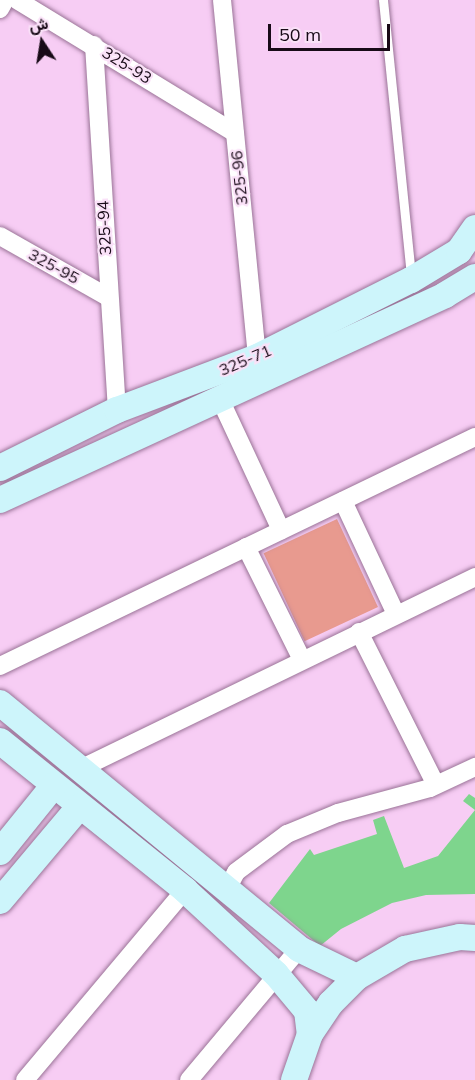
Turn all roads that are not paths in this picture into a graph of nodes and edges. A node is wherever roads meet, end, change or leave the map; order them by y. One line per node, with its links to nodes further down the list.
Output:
1 (5, 0): 5 (street)
2 (17, 0): 6 (street, 325-93)
3 (222, 0): 7 (street, 325-96)
4 (383, 0): 11 (lane)
5 (0, 9)
6 (94, 45): 7 (street, 325-93); 12 (street, 325-94)
7 (235, 133): 13 (street, 325-96)
8 (475, 228): 11 (street, 325-71)
9 (0, 236): 12 (street, 325-95)
10 (475, 277): 14 (street, 325-71)
11 (411, 280): 13 (street, 325-71)
12 (108, 297): 15 (street, 325-94)
13 (257, 357): 15 (street, 325-71)
14 (219, 397): 18 (street, 325-71); 20 (street)
15 (117, 411): 17 (street, 325-71)
16 (475, 437): 19 (street)
17 (0, 468)
18 (0, 500)
19 (343, 501): 20 (street); 23 (street)
20 (281, 530): 21 (street)
21 (246, 547): 25 (street); 26 (street)
22 (475, 577): 23 (street)
23 (396, 614): 24 (street)
24 (359, 632): 25 (street); 32 (street)
25 (302, 660): 30 (street)
26 (0, 666)
27 (0, 703): 30 (street)
28 (0, 741): 31 (street)
29 (475, 767): 32 (street)
30 (82, 768): 36 (street)
31 (54, 785): 33 (street); 34 (street)
32 (436, 785): 36 (street)
33 (80, 806): 35 (street); 37 (street)
34 (0, 852)
35 (185, 890): 40 (street); 43 (street)
36 (225, 891): 39 (street)
37 (0, 901)
38 (475, 938): 41 (street)
39 (299, 949): 40 (street); 41 (street)
40 (276, 974): 42 (street); 44 (street)
41 (357, 976): 42 (street)
42 (310, 1034): 45 (street)
43 (25, 1080)
44 (189, 1080)
45 (294, 1080)

